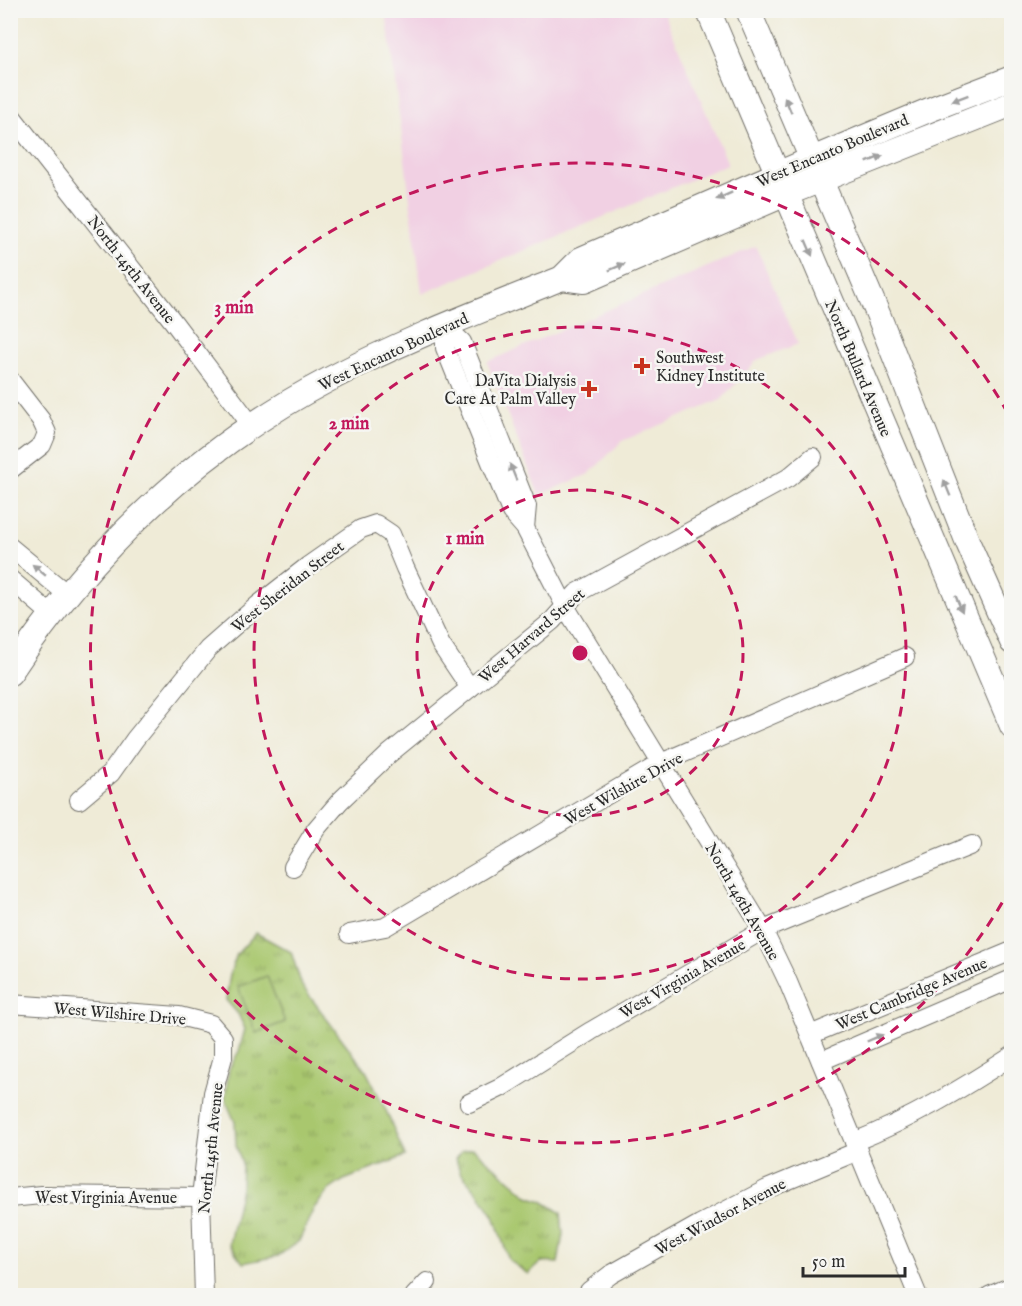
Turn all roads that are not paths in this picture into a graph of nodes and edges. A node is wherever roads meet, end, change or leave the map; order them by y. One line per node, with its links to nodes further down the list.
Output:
1 (708, 10): 8 (main road, North Bullard Avenue)
2 (748, 10): 6 (main road, one-way to 2)
3 (1011, 78): 6 (main road, West Encanto Boulevard, one-way to 6)
4 (1011, 104): 7 (main road, West Encanto Boulevard, one-way to 4)
5 (10, 114): 11 (street, North 145th Avenue)
6 (812, 159): 7 (main road); 8 (main road, West Encanto Boulevard)
7 (820, 181): 8 (main road, West Encanto Boulevard); 15 (main road, one-way to 7)
8 (782, 184): 9 (main road, West Encanto Boulevard); 14 (main road, North Bullard Avenue, one-way to 14)
9 (444, 326): 11 (main road, West Encanto Boulevard); 19 (street, North 146th Avenue)
10 (10, 380): 13 (street)
11 (252, 426): 18 (main road, West Encanto Boulevard)
12 (813, 457): 19 (street, West Harvard Street)
13 (10, 471)
14 (911, 490): 15 (main road); 25 (main road, North Bullard Avenue, one-way to 25)
15 (968, 543): 21 (main road)
16 (10, 547): 18 (street, one-way to 16)
17 (10, 579): 20 (street)
18 (67, 594): 20 (main road, West Encanto Boulevard)
19 (565, 606): 24 (street, West Harvard Street); 26 (street, North 146th Avenue)
20 (52, 615): 23 (main road, West Encanto Boulevard)
21 (1011, 642)
22 (905, 657): 26 (street, West Wilshire Drive)
23 (10, 673)
24 (470, 688): 27 (street, West Sheridan Street); 29 (street, West Harvard Street)
25 (1011, 726)
26 (661, 763): 30 (street, North 146th Avenue); 31 (street, West Wilshire Drive)
27 (79, 800)
28 (972, 845): 30 (street, West Virginia Avenue)
29 (293, 867)
30 (763, 930): 35 (street, North 146th Avenue); 39 (street, West Virginia Avenue)
31 (349, 934)
32 (1011, 951): 35 (street, West Cambridge Avenue)
33 (1011, 979): 38 (street, West Cambridge Avenue, one-way to 33)
34 (10, 1004): 36 (street, West Wilshire Drive)
35 (810, 1035): 38 (street, North 146th Avenue)
36 (223, 1038): 41 (street, North 145th Avenue)
37 (1011, 1056): 40 (street, West Windsor Avenue)
38 (821, 1061): 40 (street, North 146th Avenue)
39 (469, 1103)
40 (856, 1146): 45 (street, West Windsor Avenue); 48 (street, North 146th Avenue)
41 (201, 1197): 42 (street, West Virginia Avenue); 46 (street, North 145th Avenue)
42 (10, 1198)
43 (427, 1282): 47 (street)
44 (1011, 1286): 49 (street)
45 (589, 1291)
46 (204, 1296)
47 (414, 1296)
48 (918, 1296)
49 (989, 1296)

